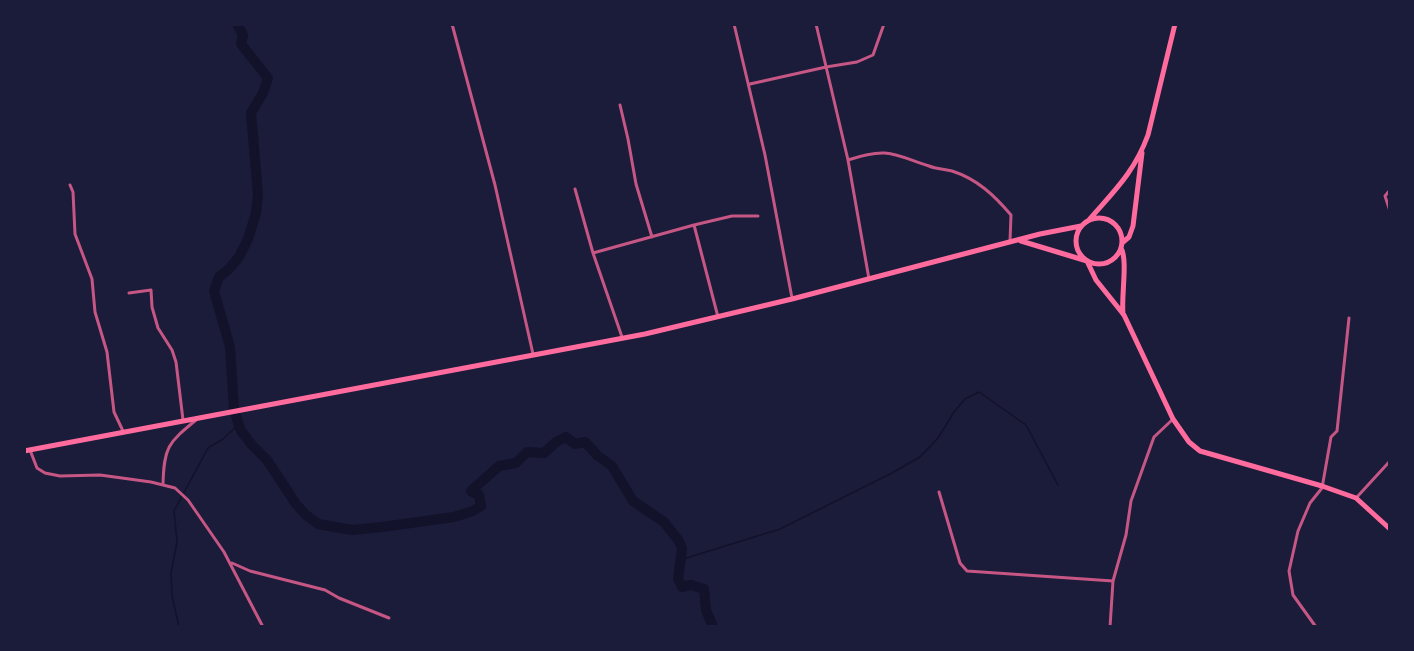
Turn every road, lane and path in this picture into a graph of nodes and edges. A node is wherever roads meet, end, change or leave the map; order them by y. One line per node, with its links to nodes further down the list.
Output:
1 (452, 24): 32 (street)
2 (735, 24): 7 (street)
3 (816, 24): 6 (street)
4 (884, 24): 6 (street)
5 (1174, 24): 9 (highway)
6 (826, 66): 7 (street); 10 (street)
7 (750, 84): 27 (street)
8 (620, 105): 19 (street)
9 (1142, 151): 16 (highway); 22 (highway)
10 (848, 160): 21 (street); 25 (street)
11 (70, 185): 36 (street)
12 (575, 189): 23 (street)
13 (1390, 190): 14 (street)
14 (1390, 211)
15 (758, 216): 17 (street)
16 (1089, 220): 18 (highway); 22 (highway)
17 (694, 225): 19 (street); 29 (street)
18 (1082, 225): 20 (highway); 24 (highway)
19 (652, 237): 23 (street)
20 (1020, 240): 21 (highway); 24 (highway)
21 (1010, 243): 25 (highway)
22 (1121, 245): 24 (highway); 28 (highway)
23 (593, 254): 31 (street)
24 (1087, 261): 28 (highway)
25 (869, 279): 27 (highway)
26 (129, 293): 35 (street)
27 (792, 299): 29 (highway)
28 (1124, 315): 33 (highway)
29 (718, 317): 31 (highway)
30 (1349, 318): 40 (street)
31 (623, 339): 32 (highway)
32 (533, 356): 34 (highway)
33 (1173, 418): 40 (highway); 45 (street)
34 (196, 419): 35 (highway); 39 (street)
35 (184, 422): 36 (highway)
36 (123, 430): 37 (highway)
37 (27, 450): 39 (street)
38 (1390, 461): 42 (street)
39 (163, 484): 44 (street)
40 (1322, 486): 42 (highway); 49 (street)
41 (939, 492): 45 (street)
42 (1356, 498): 43 (highway)
43 (1390, 528)
44 (230, 562): 46 (street); 47 (street)
45 (1113, 581): 48 (street)
46 (389, 618)
47 (263, 627)
48 (1110, 627)
49 (1316, 627)

